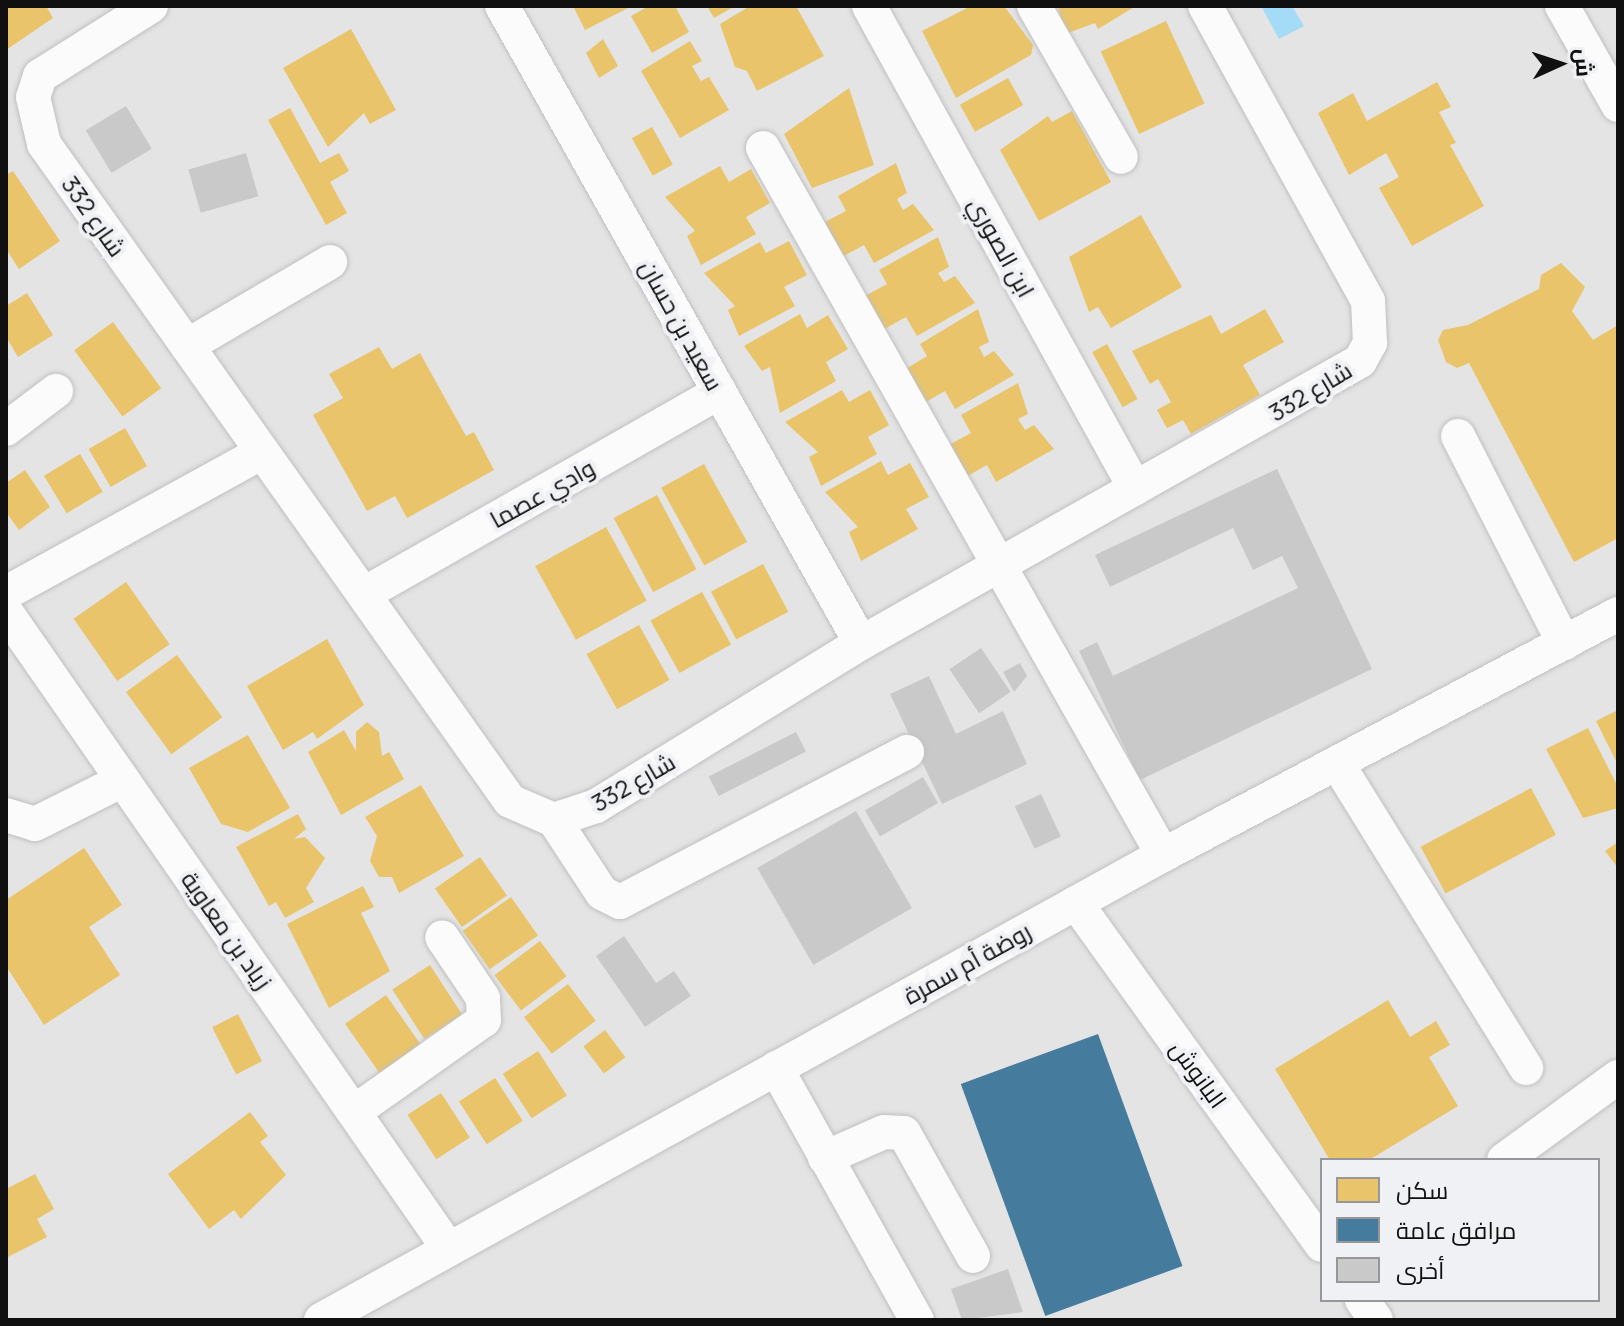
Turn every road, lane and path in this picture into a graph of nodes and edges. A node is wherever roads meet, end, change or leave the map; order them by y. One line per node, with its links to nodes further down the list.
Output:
1 (151, 6): 11 (street, شارع 332)
2 (502, 6): 13 (street, سعيد بن حسان)
3 (869, 6): 17 (street, ابن الصوري)
4 (1034, 6): 9 (street)
5 (1205, 6): 17 (street, شارع 332)
6 (1562, 6): 7 (street)
7 (1618, 105)
8 (763, 148): 18 (street)
9 (1121, 157)
10 (330, 262): 11 (street)
11 (187, 346): 16 (street, شارع 332)
12 (56, 391): 14 (street)
13 (720, 392): 20 (street, وادي عصما); 23 (street, سعيد بن حسان)
14 (6, 429)
15 (1458, 436): 24 (street)
16 (262, 452): 19 (street); 20 (street, شارع 332)
17 (1135, 488): 18 (street, شارع 332)
18 (995, 570): 23 (street, شارع 332); 30 (street)
19 (6, 593)
20 (364, 594): 29 (street, شارع 332)
21 (6, 612): 27 (street, زياد بن معاوية)
22 (1618, 614): 24 (street, روضة أم سمرة)
23 (861, 643): 29 (street, شارع 332)
24 (1564, 643): 26 (street, روضة أم سمرة)
25 (907, 752): 29 (street)
26 (1337, 763): 30 (street, روضة أم سمرة); 34 (street)
27 (123, 780): 28 (street); 36 (street, زياد بن معاوية)
28 (6, 815)
29 (554, 820)
30 (1163, 855): 31 (street, روضة أم سمرة)
31 (1076, 903): 33 (street, روضة أم سمرة); 39 (street, البانوش)
32 (442, 937): 36 (street)
33 (776, 1068): 37 (street); 40 (street, روضة أم سمرة)
34 (1526, 1068)
35 (1618, 1077): 38 (street)
36 (354, 1112): 40 (street, زياد بن معاوية)
37 (825, 1158): 41 (street); 44 (street)
38 (1507, 1158)
39 (1320, 1242)
40 (448, 1248): 43 (street, روضة أم سمرة)
41 (973, 1256)
42 (1363, 1302): 45 (street)
43 (321, 1320)
44 (917, 1320)
45 (1376, 1320)

